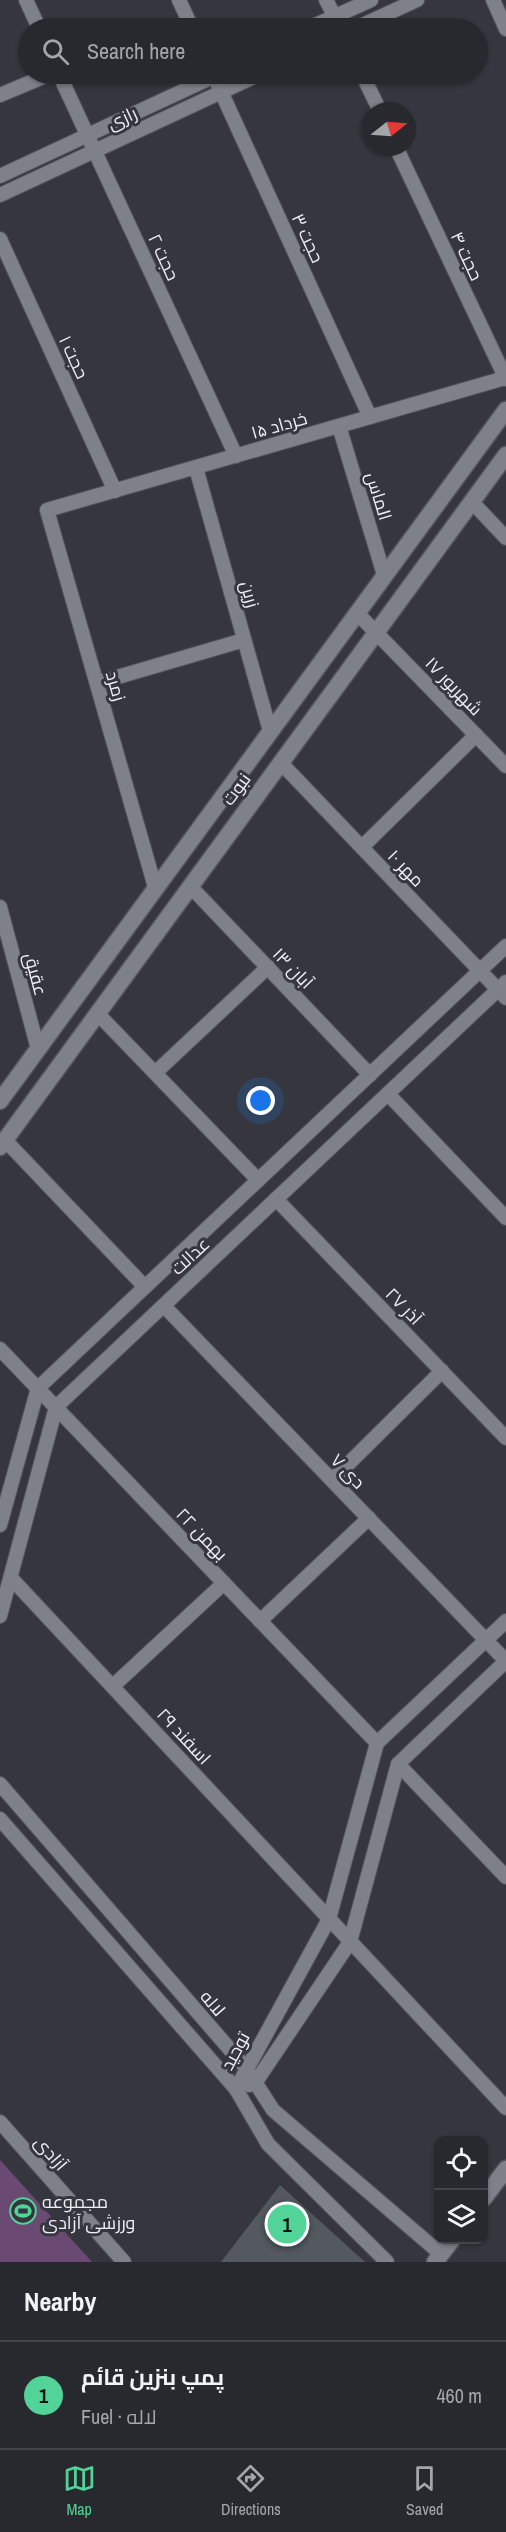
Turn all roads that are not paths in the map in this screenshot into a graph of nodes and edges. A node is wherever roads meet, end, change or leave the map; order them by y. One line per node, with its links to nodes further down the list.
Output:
1 (26, 0): 7 (street)
2 (179, 0): 8 (street)
3 (326, 0): 9 (street)
4 (371, 0): 10 (street)
5 (417, 0): 11 (street)
6 (493, 0): 12 (street)
7 (34, 18)
8 (187, 18)
9 (335, 18)
10 (343, 18)
11 (378, 18)
12 (506, 29)
13 (26, 84): 20 (street)
14 (64, 84): 22 (street, حجت ۲)
15 (194, 84): 22 (street, رازی)
16 (218, 84): 19 (street, حجت ۳)
17 (238, 84): 19 (street, رازی)
18 (367, 84): 21 (street)
19 (221, 92): 23 (street, رازی); 30 (street, حجت ۳)
20 (0, 95)
21 (376, 102)
22 (88, 135): 23 (street, حجت ۲); 25 (street, رازی)
23 (95, 151): 26 (street, رازی); 33 (street, حجت ۲)
24 (400, 156): 28 (street, حجت ۴)
25 (0, 176)
26 (0, 195)
27 (0, 238): 35 (street, حجت ۱)
28 (505, 379): 30 (street, ۱۵ خرداد)
29 (506, 410): 39 (street, نبوت)
30 (370, 417): 31 (street, ۱۵ خرداد)
31 (339, 426): 33 (street, ۱۵ خرداد); 39 (street, الماس)
32 (506, 455): 36 (street, نبوت)
33 (236, 456): 34 (street, ۱۵ خرداد)
34 (196, 468): 35 (street, ۱۵ خرداد); 42 (street, زرین)
35 (115, 491): 37 (street, ۱۵ خرداد)
36 (472, 502): 38 (street); 41 (street, نبوت)
37 (62, 506): 43 (street, زمرد)
38 (506, 538)
39 (384, 575): 40 (street, نبوت)
40 (357, 613): 41 (street, ۱۷ شهریور); 44 (street, نبوت)
41 (377, 631): 45 (street, ۱۷ شهریور); 46 (street, نبوت)
42 (244, 640): 43 (street); 44 (street, زرین)
43 (97, 683): 50 (street, زمرد)
44 (270, 731): 50 (street, نبوت)
45 (476, 735): 47 (street, ۱۷ شهریور); 48 (street)
46 (280, 762): 48 (street, ۱۰ مهر); 49 (street, نبوت)
47 (506, 766)
48 (362, 848): 54 (street, ۱۰ مهر)
49 (190, 886): 53 (street, ۱۳ آبان); 56 (street, نبوت)
50 (155, 887): 57 (street, نبوت)
51 (0, 907): 57 (street, عقیق)
52 (506, 946): 54 (street, عدالت)
53 (268, 967): 58 (street); 59 (street, ۱۳ آبان)
54 (480, 971): 55 (street, ۱۰ مهر); 59 (street, عدالت)
55 (503, 990): 60 (street, عدالت)
56 (97, 1013): 58 (street); 62 (street, نبوت)
57 (38, 1049): 61 (street, نبوت)
58 (155, 1073): 63 (street)
59 (370, 1075): 63 (street, عدالت)
60 (388, 1094): 64 (street, عدالت); 65 (street)
61 (0, 1101)
62 (2, 1144): 66 (street)
63 (258, 1180): 66 (street, عدالت)
64 (276, 1199): 67 (street, عدالت); 69 (street, ۲۷ آذر)
65 (506, 1218)
66 (146, 1287): 70 (street, عدالت)
67 (164, 1306): 71 (street, عدالت); 73 (street, ۷ دی)
68 (0, 1349): 70 (street, ۲۲ بهمن)
69 (442, 1371): 72 (street, ۲۷ آذر); 73 (street)
70 (38, 1388): 71 (street, ۲۲ بهمن); 75 (street)
71 (56, 1407): 76 (street); 77 (street, ۲۲ بهمن)
72 (506, 1438)
73 (332, 1480): 74 (street, ۷ دی)
74 (369, 1518): 79 (street); 81 (street, ۷ دی)
75 (0, 1525)
76 (11, 1578): 78 (street); 83 (street, ۲۹ اسفند)
77 (224, 1583): 79 (street, ۲۲ بهمن); 83 (street)
78 (0, 1616)
79 (260, 1621): 84 (street, ۲۲ بهمن)
80 (506, 1621): 81 (street)
81 (486, 1640): 82 (street, ۷ دی); 84 (street)
82 (506, 1661): 85 (street)
83 (113, 1686): 89 (street, ۲۹ اسفند)
84 (377, 1743): 89 (street, توحید)
85 (398, 1764): 88 (street); 90 (street, توحید)
86 (0, 1784): 91 (street, لاله)
87 (0, 1819): 93 (street)
88 (503, 1868)
89 (329, 1919): 90 (street, ۲۹ اسفند); 91 (street, توحید)
90 (350, 1942): 92 (street, توحید); 94 (street)
91 (246, 2068): 92 (street, لاله); 93 (street, توحید)
92 (255, 2084): 93 (street, توحید); 99 (street, لاله)
93 (236, 2089): 101 (street)
94 (506, 2108)
95 (0, 2122): 100 (street, آزادی)
96 (506, 2169): 97 (street)
97 (488, 2192)
98 (449, 2244): 99 (street)
99 (438, 2258)
100 (124, 2262)
101 (387, 2262)

